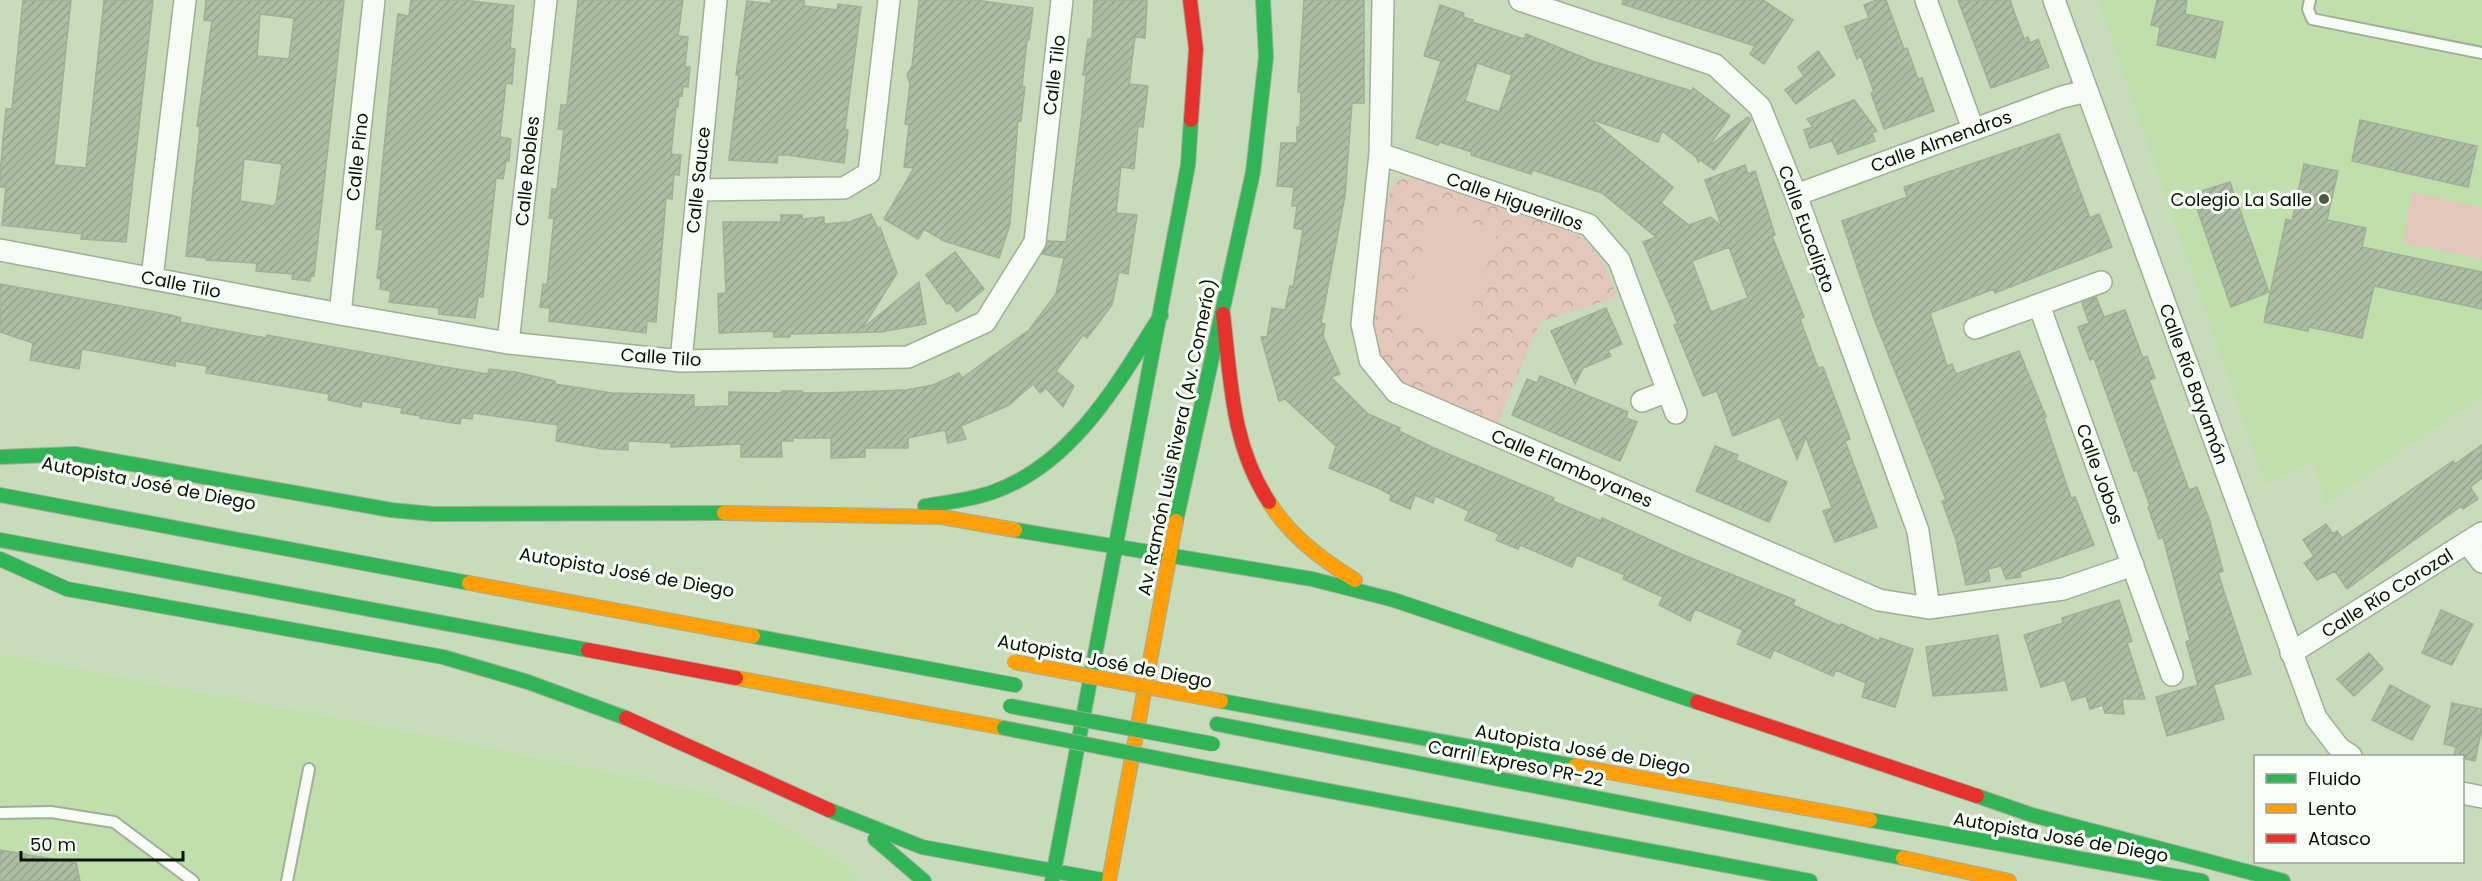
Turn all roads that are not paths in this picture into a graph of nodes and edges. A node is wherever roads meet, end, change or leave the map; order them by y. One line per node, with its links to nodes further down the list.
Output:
1 (185, 0): 21 (street)
2 (374, 0): 24 (street, Calle Pino)
3 (546, 0): 28 (street, Calle Robles)
4 (716, 0): 18 (street, Calle Sauce)
5 (889, 0): 18 (street)
6 (1062, 0): 29 (street, Calle Tilo)
7 (1190, 0): 26 (main road, Av. Ramón Luis Rivera (Av. Comerío))
8 (1263, 0): 25 (main road, Av. Ramón Luis Rivera (Av. Comerío))
9 (1383, 0): 17 (street, Calle Flamboyanes)
10 (1520, 0): 19 (street, Calle Eucalipto)
11 (1926, 0): 16 (street)
12 (2054, 0): 15 (street, Calle Río Bayamón)
13 (2310, 0): 14 (lane)
14 (2482, 53)
15 (2087, 91): 16 (street, Calle Almendros); 45 (street, Calle Río Bayamón)
16 (1973, 129): 19 (street, Calle Almendros)
17 (1380, 154): 30 (street, Calle Higuerillos); 44 (street, Calle Flamboyanes)
18 (698, 190): 29 (street, Calle Sauce)
19 (1796, 195): 44 (street, Calle Eucalipto)
20 (0, 250): 21 (street, Calle Tilo)
21 (152, 278): 24 (street, Calle Tilo)
22 (2101, 282): 23 (street)
23 (2039, 305): 27 (street); 42 (street, Calle Jobos)
24 (340, 314): 28 (street, Calle Tilo)
25 (1223, 314): 39 (main road, Av. Ramón Luis Rivera (Av. Comerío)); 43 (main road)
26 (1161, 315): 35 (main road); 38 (main road, Av. Ramón Luis Rivera (Av. Comerío))
27 (1975, 328)
28 (508, 342): 29 (street, Calle Tilo)
29 (681, 361)
30 (1668, 391): 31 (street); 32 (street, Calle Higuerillos)
31 (1642, 401)
32 (1676, 413)
33 (0, 457): 35 (main road)
34 (0, 495): 48 (main road)
35 (879, 515): 38 (main road)
36 (2475, 537): 41 (street); 45 (street, Calle Río Corozal)
37 (0, 540): 68 (main road, bridge)
38 (1117, 549): 39 (main road); 63 (main road, Av. Ramón Luis Rivera (Av. Comerío))
39 (1168, 556): 43 (main road); 67 (main road, Av. Ramón Luis Rivera (Av. Comerío))
40 (0, 559): 61 (main road)
41 (2482, 562)
42 (2133, 565): 44 (street, Calle Flamboyanes); 47 (street, Calle Jobos)
43 (1394, 600): 71 (main road)
44 (1929, 608)
45 (2291, 653): 56 (street, Calle Río Bayamón)
46 (1009, 661): 70 (main road, Autopista José de Diego, bridge)
47 (2172, 675)
48 (1021, 686)
49 (1071, 696): 50 (main road)
50 (1105, 702)
51 (1005, 705): 55 (main road, bridge)
52 (1127, 706): 53 (main road)
53 (1161, 713)
54 (1211, 723): 69 (main road, Carril Expreso PR-22)
55 (1219, 745)
56 (2350, 755)
57 (309, 769): 65 (lane)
58 (2464, 793): 59 (street)
59 (2482, 796)
60 (0, 813): 64 (lane)
61 (855, 823): 63 (main road); 66 (main road)
62 (1672, 828): 69 (main road, Carril Expreso PR-22)
63 (1053, 876): 67 (main road)
64 (193, 881)
65 (287, 881)
66 (924, 881)
67 (1108, 881)
68 (1810, 881)
69 (2008, 881)
70 (2204, 881)
71 (2283, 881)

